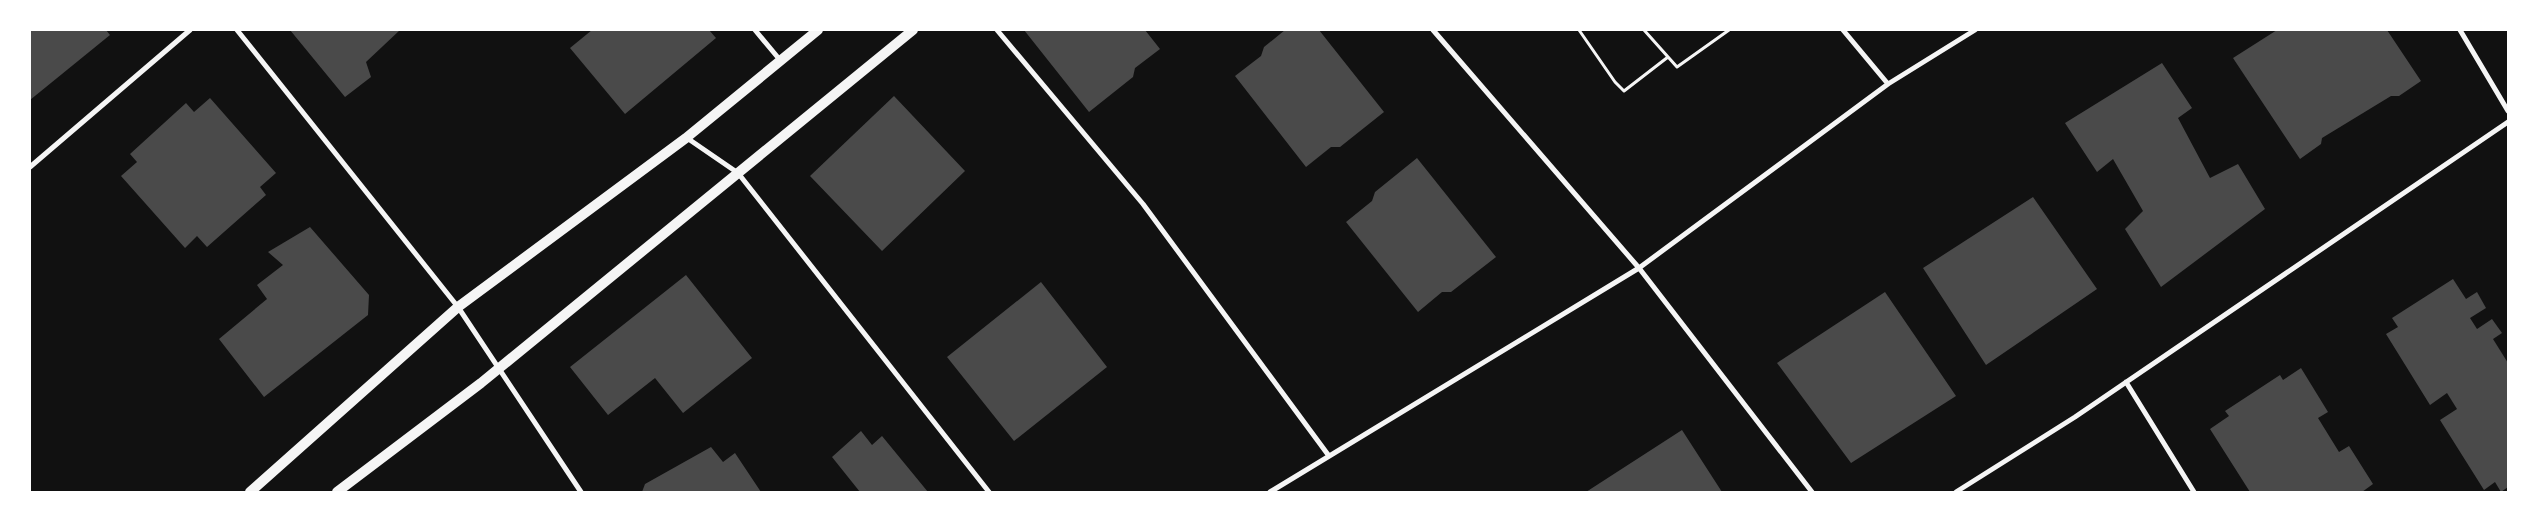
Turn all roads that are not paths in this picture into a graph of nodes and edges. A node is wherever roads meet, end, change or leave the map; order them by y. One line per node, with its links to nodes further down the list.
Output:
1 (190, 30): 16 (street)
2 (237, 30): 19 (street)
3 (755, 30): 11 (street)
4 (818, 30): 11 (main road)
5 (913, 30): 17 (main road)
6 (997, 30): 22 (street)
7 (1433, 30): 18 (street)
8 (1843, 30): 12 (street)
9 (1975, 30): 12 (street)
10 (2460, 30): 13 (street)
11 (780, 60): 15 (main road)
12 (1888, 84): 18 (street)
13 (2508, 111)
14 (2508, 122): 21 (street)
15 (686, 138): 17 (street); 19 (main road)
16 (30, 167)
17 (738, 173): 20 (main road); 26 (street)
18 (1639, 268): 22 (street); 28 (street)
19 (458, 307): 20 (street); 23 (main road)
20 (499, 367): 24 (main road); 25 (street)
21 (2126, 382): 29 (street); 30 (street)
22 (1329, 456): 27 (street)
23 (250, 492)
24 (337, 492)
25 (581, 492)
26 (989, 492)
27 (1270, 492)
28 (1812, 492)
29 (1956, 492)
30 (2194, 492)

